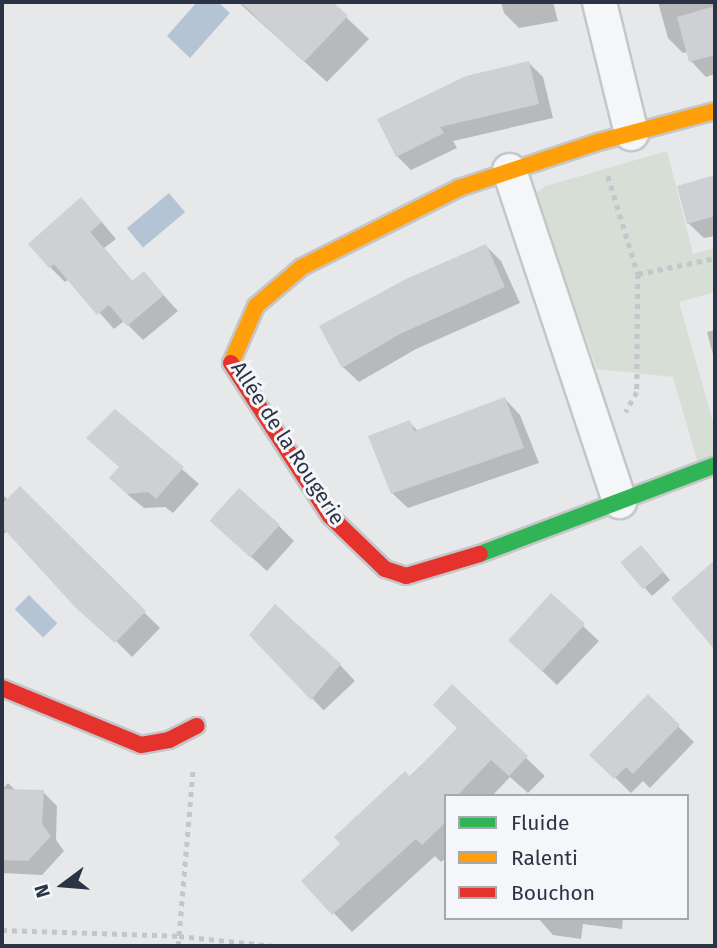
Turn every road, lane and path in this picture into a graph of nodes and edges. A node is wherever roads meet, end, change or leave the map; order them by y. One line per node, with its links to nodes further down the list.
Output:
1 (599, 2): 3 (street)
2 (715, 111): 3 (street, Allée de la Rougerie)
3 (631, 133): 4 (street, Allée de la Rougerie)
4 (598, 142): 5 (street, Allée de la Rougerie); 7 (path)
5 (509, 170): 8 (street); 10 (street, Allée de la Rougerie)
6 (715, 258): 7 (path)
7 (638, 274): 8 (path)
8 (604, 456): 10 (street)
9 (715, 465): 10 (street, Allée de la Rougerie)
10 (619, 501)
11 (2, 688): 12 (street)
12 (197, 726): 14 (path)
13 (2, 930): 14 (path)
14 (179, 936): 15 (path); 16 (path)
15 (178, 946)
16 (274, 946)

